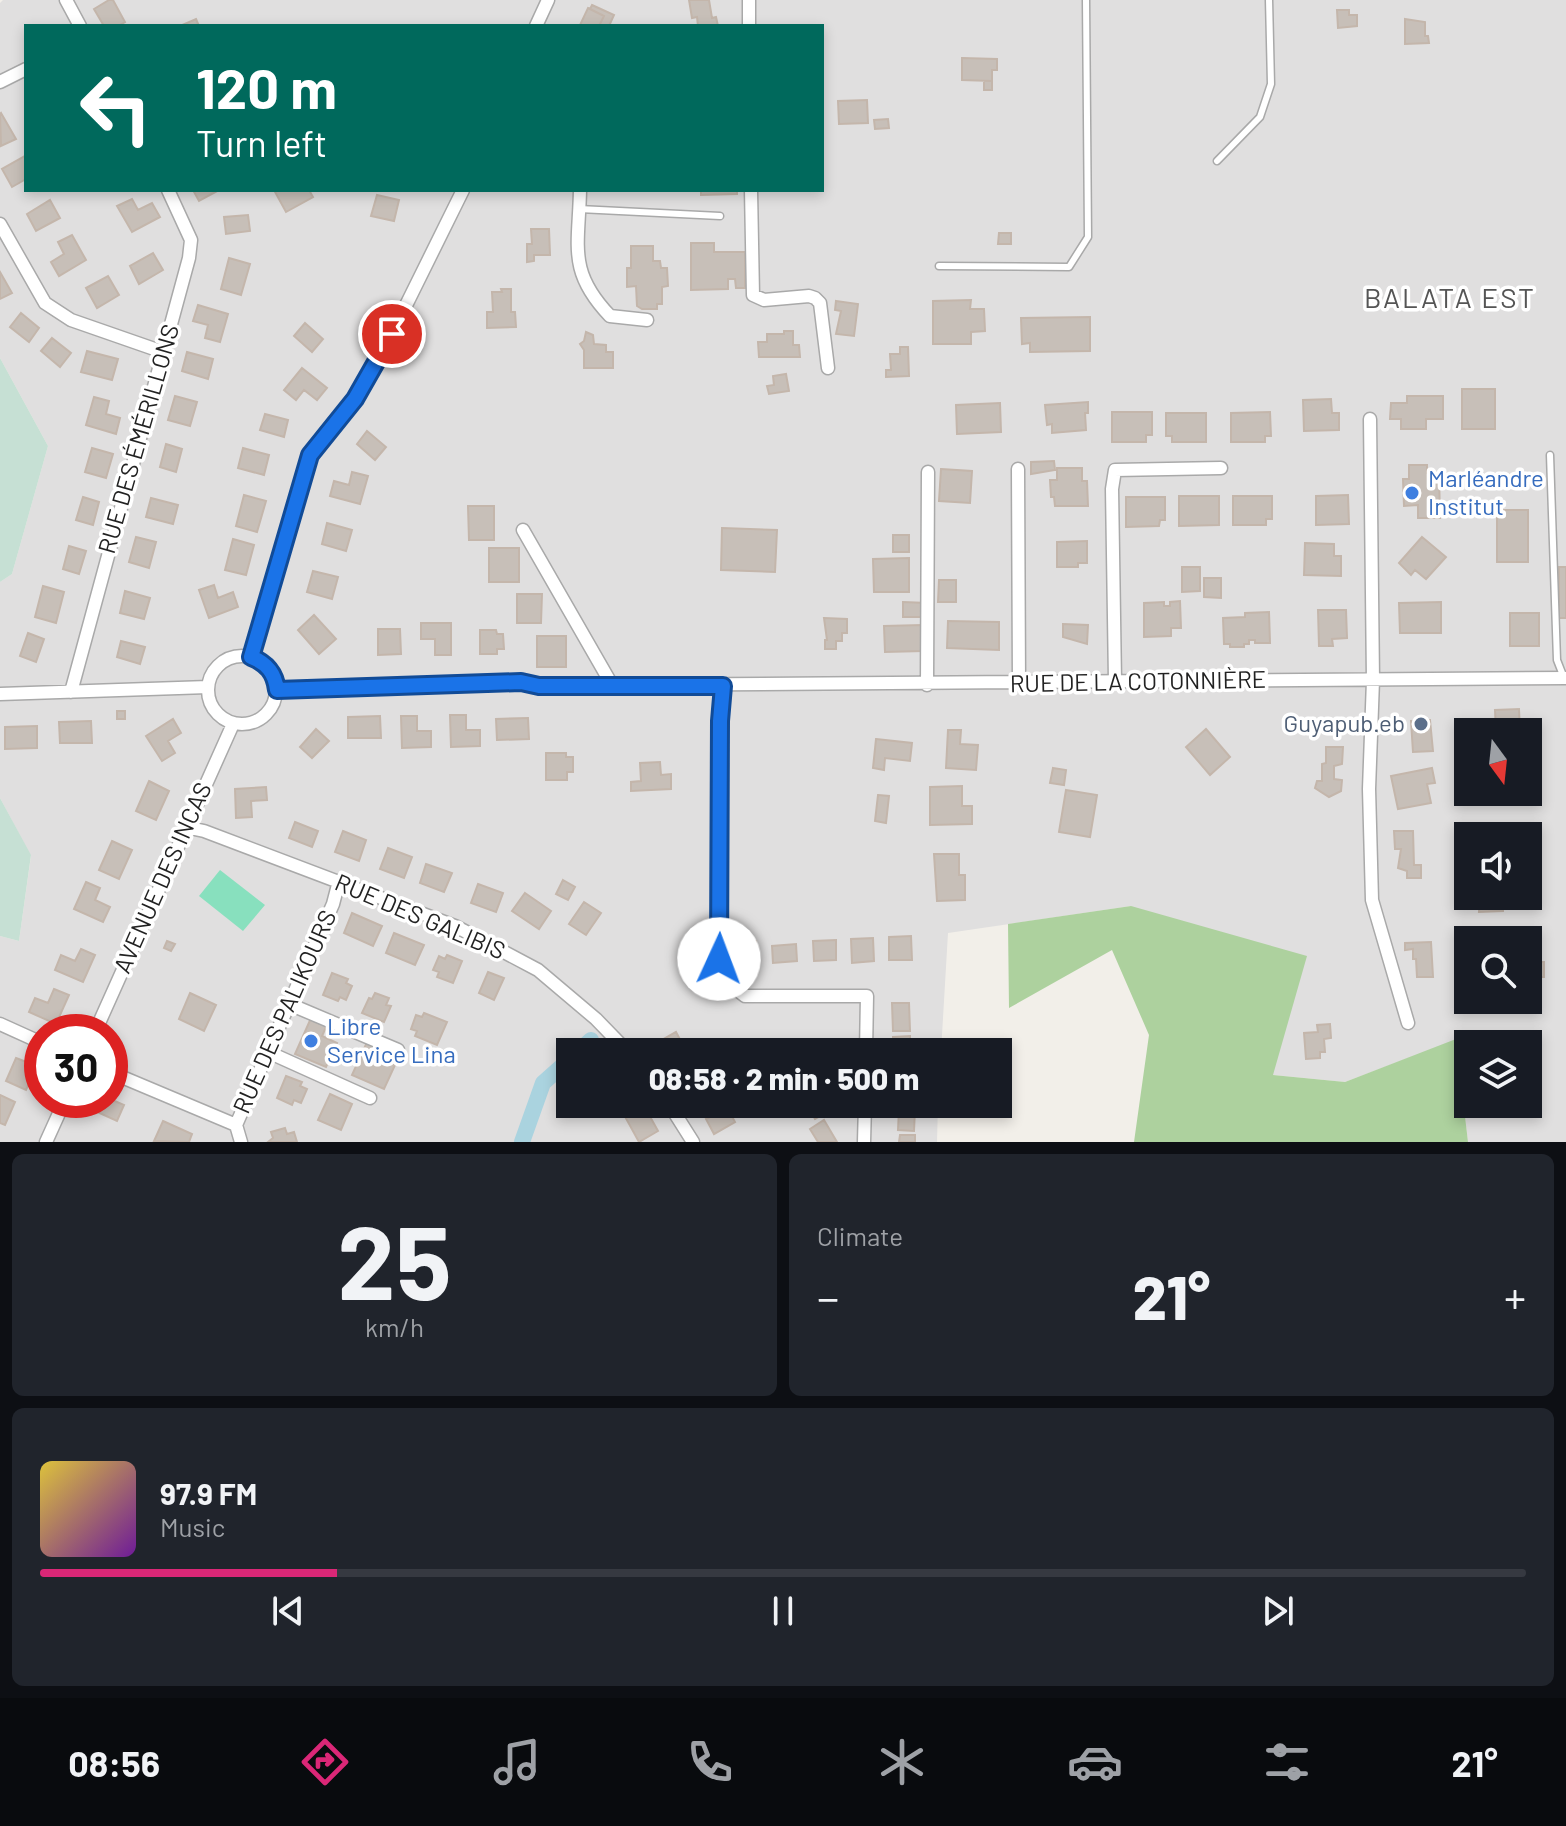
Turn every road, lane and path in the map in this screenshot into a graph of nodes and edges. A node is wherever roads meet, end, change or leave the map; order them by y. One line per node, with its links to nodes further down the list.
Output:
1 (66, 0): 6 (street)
2 (548, 0): 7 (street)
3 (749, 0): 8 (street)
4 (1086, 0): 19 (lane)
5 (1269, 0): 11 (lane)
6 (79, 24)
7 (537, 24)
8 (749, 24)
9 (24, 70): 10 (street)
10 (0, 82)
11 (1217, 161)
12 (169, 192): 21 (street, RUE DES ÉMÉRILLONS)
13 (462, 192): 29 (street)
14 (580, 192): 16 (street)
15 (751, 192): 22 (street)
16 (579, 209): 17 (lane); 20 (street)
17 (720, 216)
18 (0, 224): 21 (street)
19 (939, 266)
20 (647, 320)
21 (163, 352): 39 (street, RUE DES ÉMÉRILLONS)
22 (828, 368)
23 (1370, 419): 31 (street)
24 (1550, 455): 30 (lane)
25 (1221, 468): 32 (street)
26 (1018, 469): 33 (street)
27 (928, 472): 35 (street)
28 (523, 530): 34 (street)
29 (251, 657): 37 (street); 38 (street)
30 (1565, 678): 31 (street, RUE DE LA COTONNIÈRE)
31 (1373, 680): 32 (street, RUE DE LA COTONNIÈRE); 46 (street)
32 (1115, 681): 33 (street, RUE DE LA COTONNIÈRE)
33 (1019, 684): 35 (street, RUE DE LA COTONNIÈRE)
34 (612, 685): 36 (street, RUE DE LA COTONNIÈRE); 38 (street, RUE DE LA COTONNIÈRE)
35 (927, 685): 36 (street, RUE DE LA COTONNIÈRE)
36 (717, 686): 50 (street)
37 (208, 687): 39 (street); 41 (street)
38 (277, 690): 41 (street)
39 (71, 692): 40 (street)
40 (0, 694)
41 (233, 724): 42 (street, AVENUE DES INCAS)
42 (185, 827): 43 (street, RUE DES GALIBIS); 45 (street, AVENUE DES INCAS)
43 (339, 881): 44 (street, RUE DES PALIKOURS); 49 (street, RUE DES GALIBIS)
44 (289, 1004): 51 (street); 52 (street, RUE DES PALIKOURS)
45 (103, 1014)
46 (1408, 1023)
47 (0, 1024): 48 (street)
48 (24, 1035)
49 (614, 1038)
50 (866, 1038)
51 (398, 1050)
52 (268, 1052): 54 (street); 58 (street, RUE DES PALIKOURS)
53 (128, 1080): 58 (street)
54 (370, 1098)
55 (57, 1118): 59 (street)
56 (678, 1118): 61 (street)
57 (865, 1118): 62 (street)
58 (236, 1125): 60 (street, RUE DES PALIKOURS)
59 (46, 1142)
60 (241, 1142)
61 (693, 1142)
62 (864, 1142)

